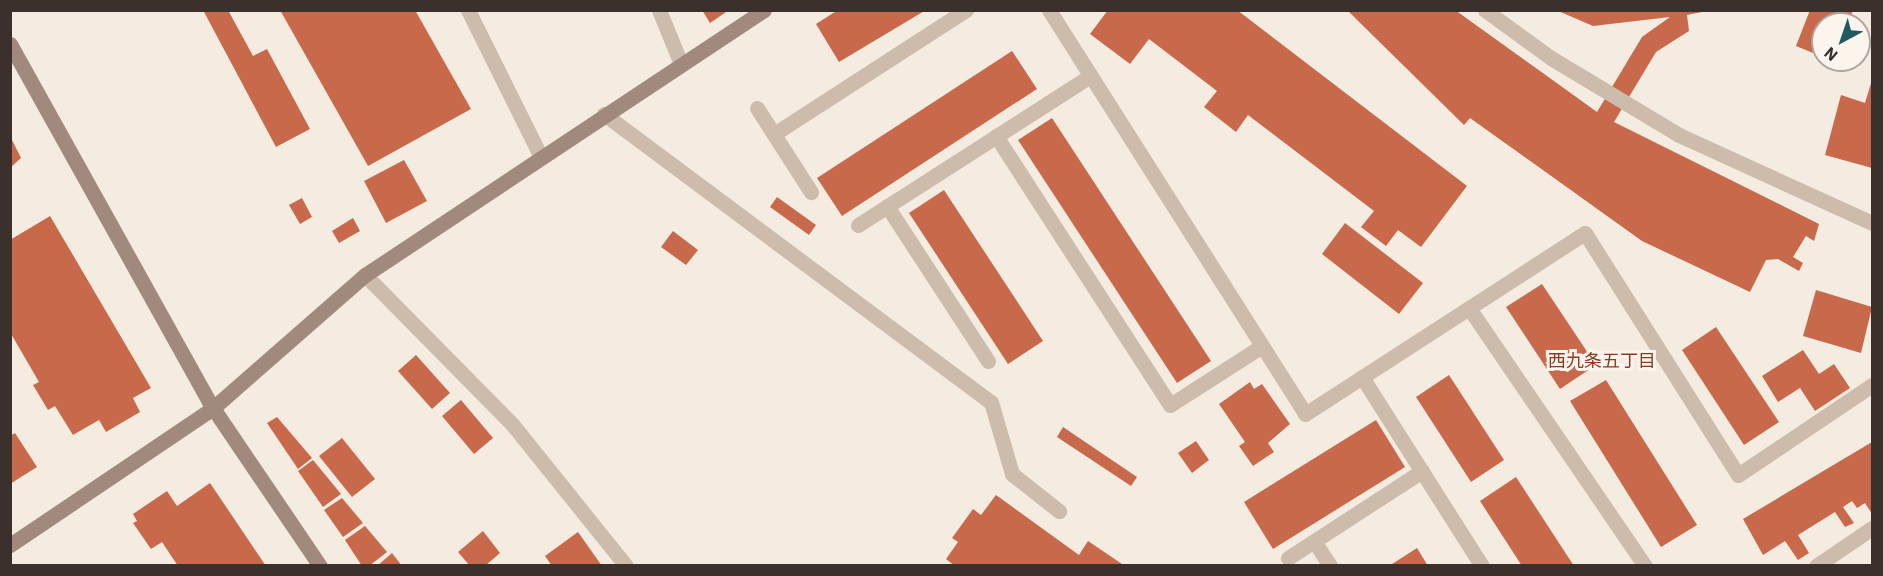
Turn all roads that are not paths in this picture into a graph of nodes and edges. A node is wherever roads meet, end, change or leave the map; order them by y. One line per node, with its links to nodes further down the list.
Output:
1 (468, 10): 14 (street)
2 (659, 10): 8 (street)
3 (764, 10): 8 (street)
4 (966, 10): 12 (street)
5 (1049, 10): 9 (street)
6 (1485, 10): 17 (street)
7 (10, 44): 25 (street)
8 (681, 64): 11 (street)
9 (1090, 76): 13 (street); 21 (street)
10 (757, 108): 12 (street)
11 (604, 114): 14 (street); 27 (street)
12 (774, 134): 15 (street)
13 (996, 136): 16 (street); 21 (street)
14 (540, 155): 19 (street)
15 (811, 192)
16 (887, 206): 18 (street); 22 (street)
17 (1872, 224)
18 (858, 225)
19 (365, 275): 25 (street); 33 (street)
20 (1469, 308): 23 (street); 24 (street); 36 (street)
21 (1262, 346): 23 (street)
22 (988, 361)
23 (1362, 377): 26 (street)
24 (1872, 385)
25 (213, 408): 30 (street); 32 (street)
26 (1422, 471): 29 (street); 35 (street)
27 (1059, 510)
28 (1872, 528): 37 (street)
29 (1314, 541): 31 (street); 34 (street)
30 (10, 545)
31 (1288, 558)
32 (320, 566)
33 (626, 566)
34 (1330, 566)
35 (1482, 566)
36 (1645, 566)
37 (1816, 566)

